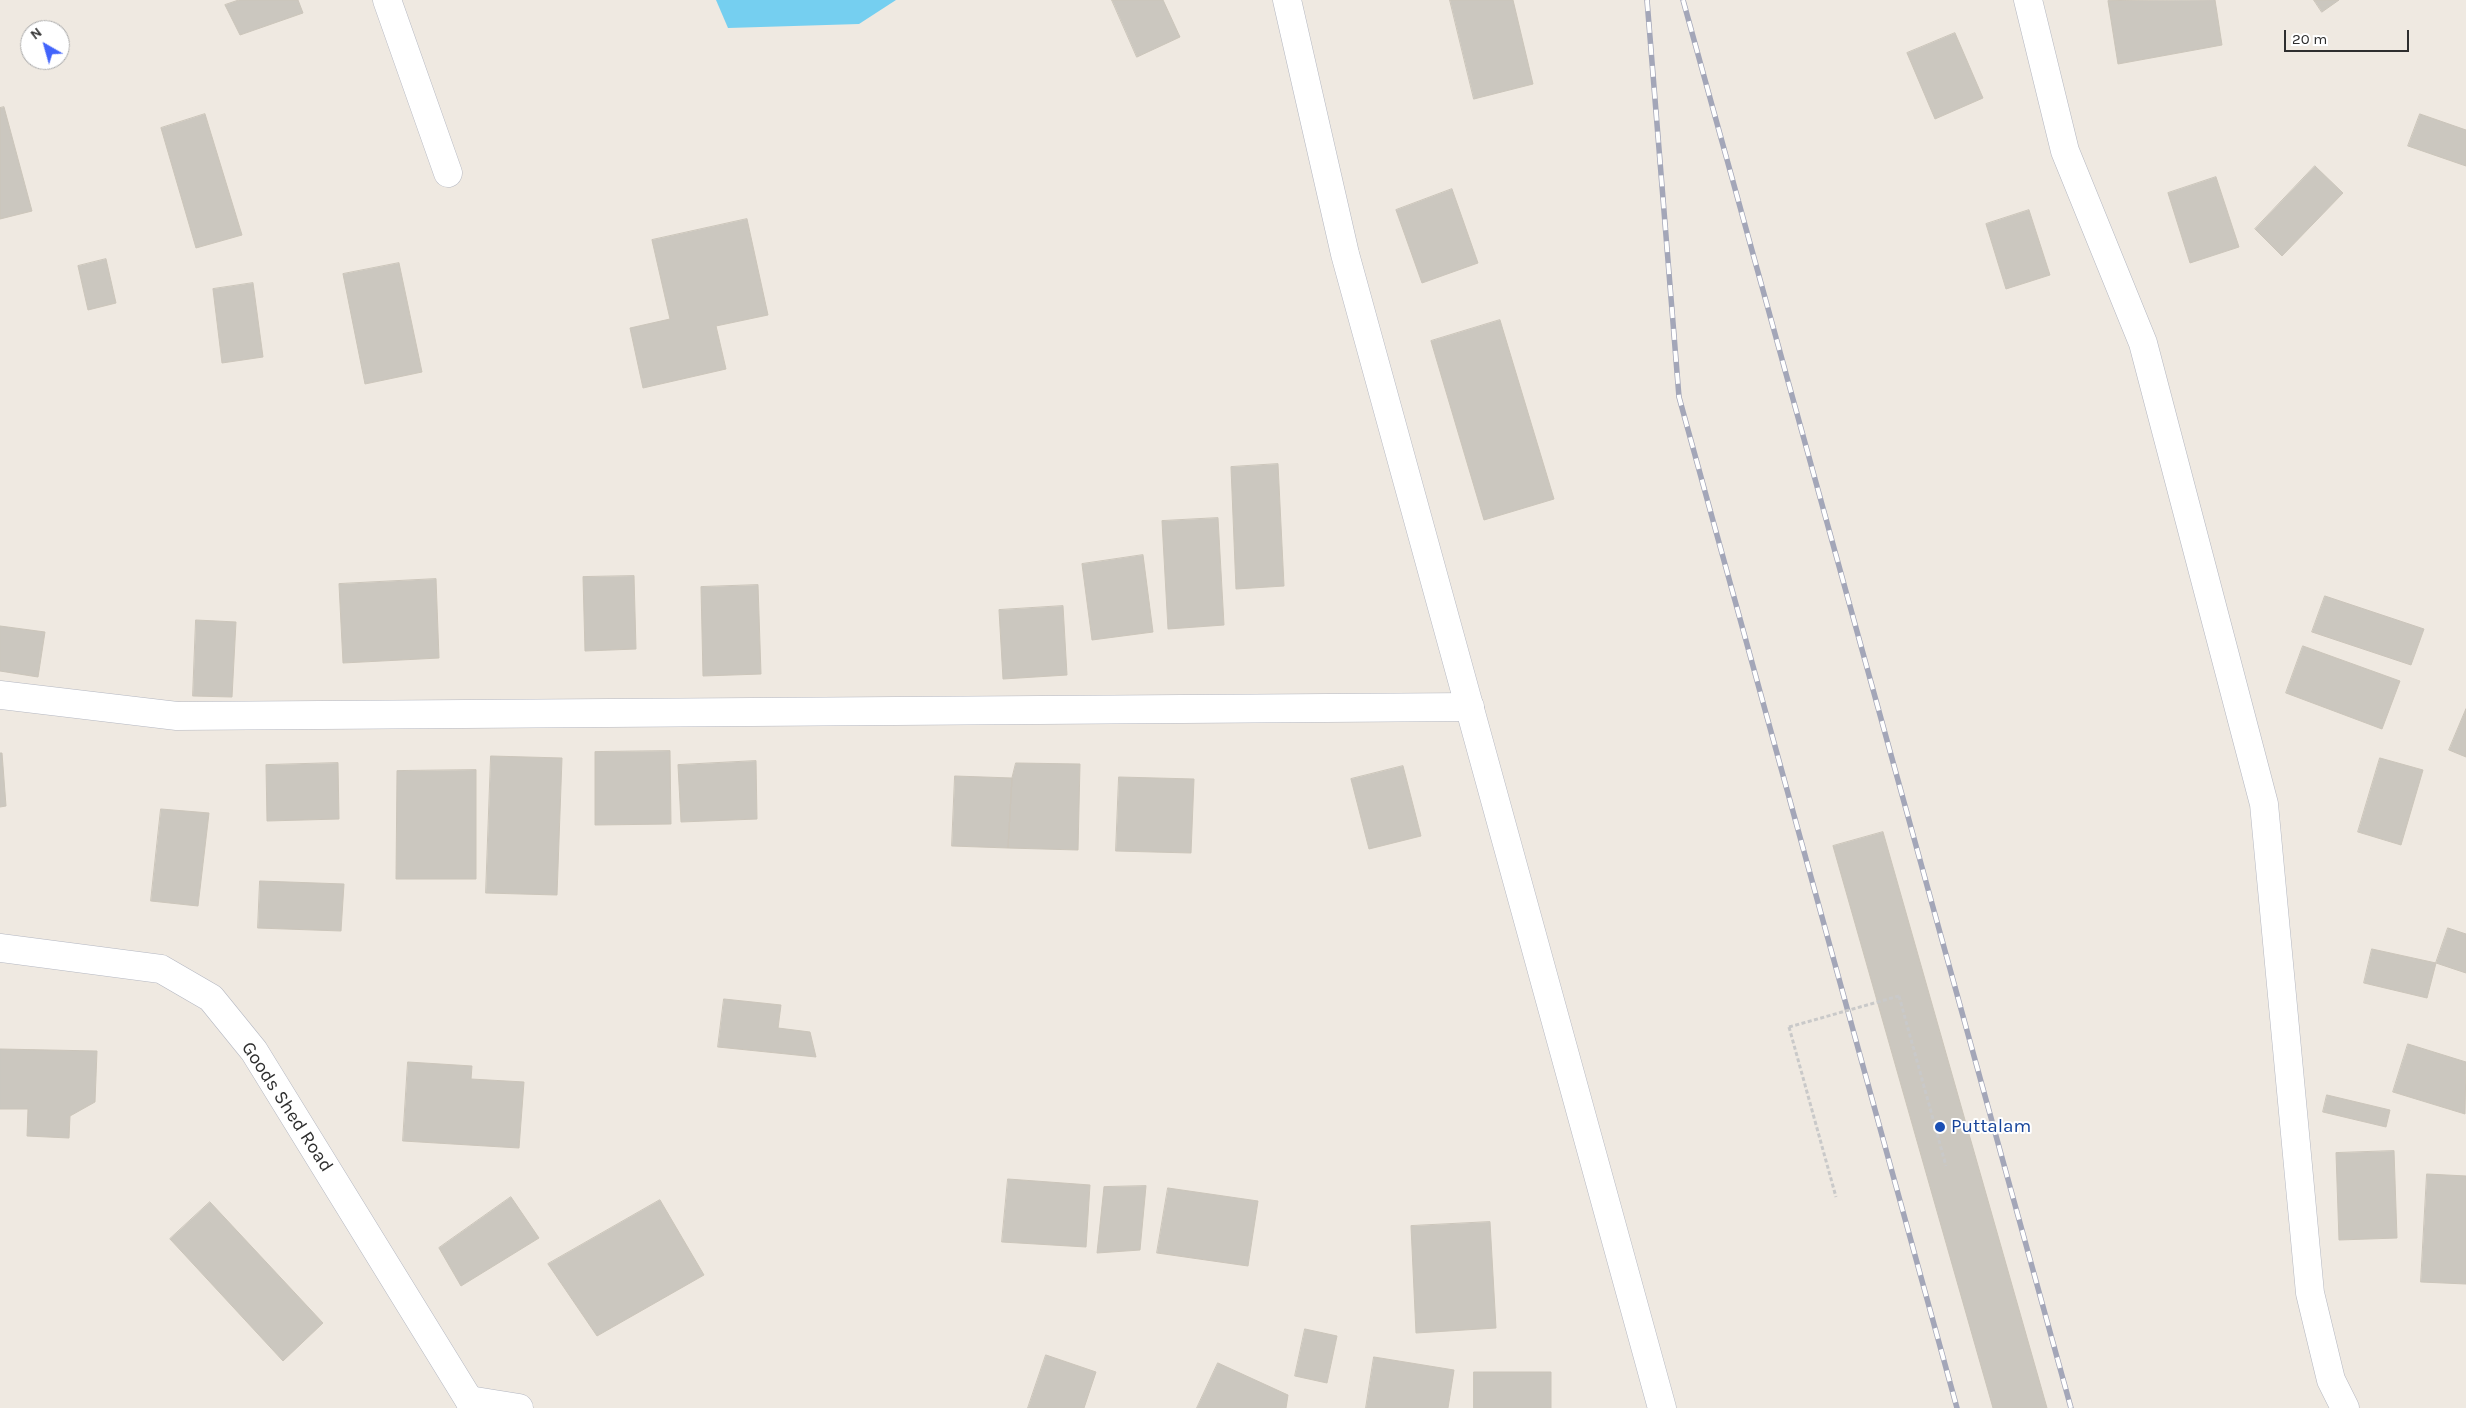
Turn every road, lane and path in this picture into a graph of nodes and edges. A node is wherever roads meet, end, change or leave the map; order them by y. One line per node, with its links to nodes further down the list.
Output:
1 (387, 0): 4 (street)
2 (1287, 0): 6 (street)
3 (2028, 0): 13 (street)
4 (448, 173)
5 (0, 695): 6 (street)
6 (1470, 707): 12 (street)
7 (0, 948): 10 (street, Goods Shed Road)
8 (1946, 1166): 9 (path, bridge)
9 (1836, 1197)
10 (472, 1404): 11 (street)
11 (519, 1408)
12 (1662, 1408)
13 (2345, 1408)

